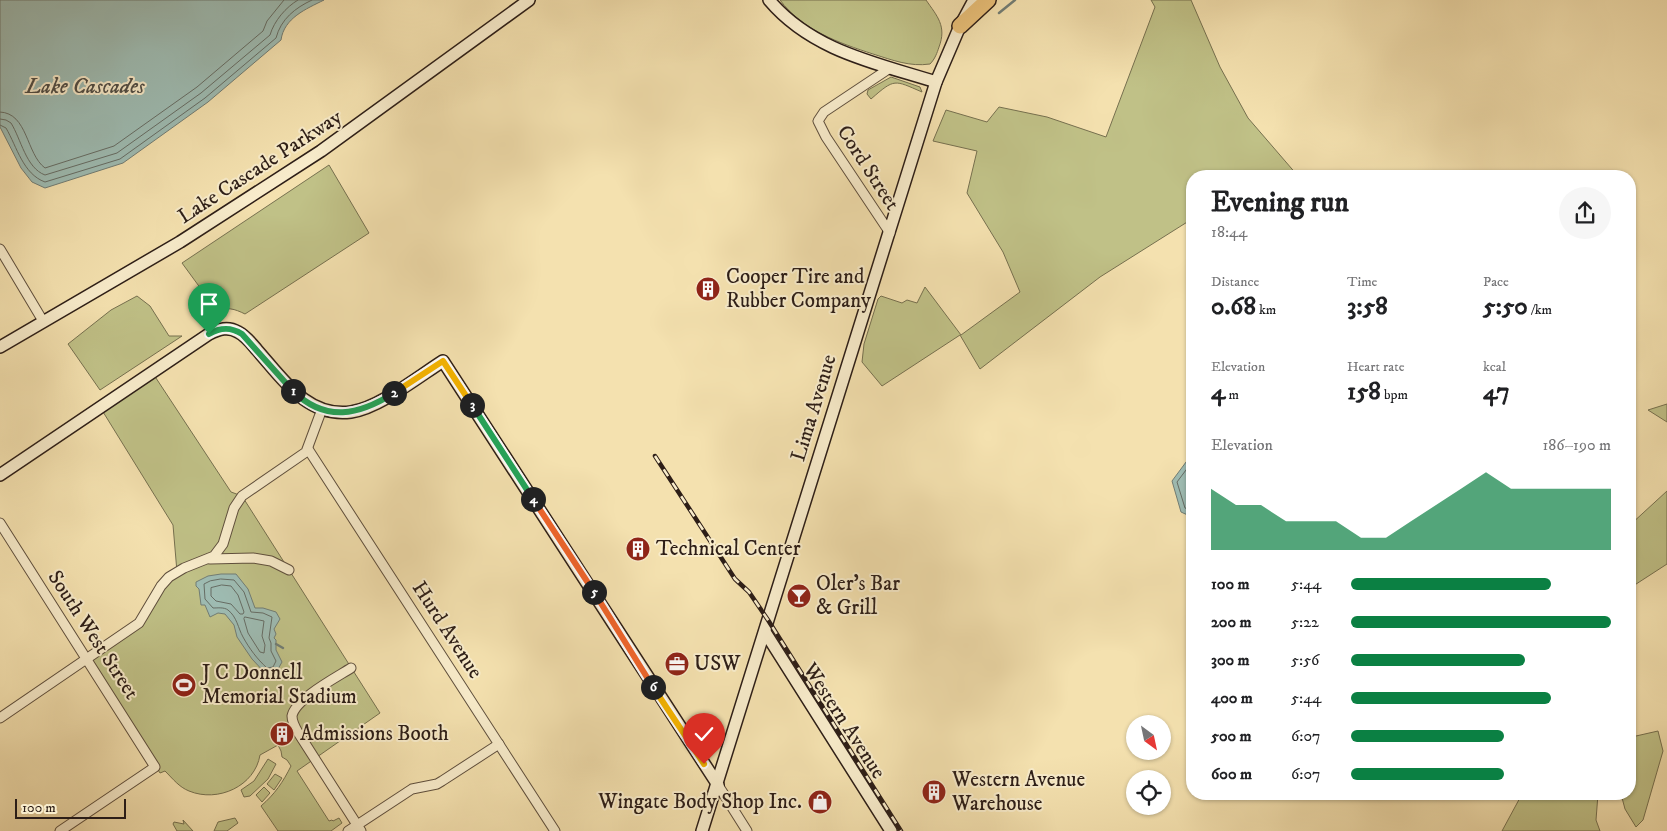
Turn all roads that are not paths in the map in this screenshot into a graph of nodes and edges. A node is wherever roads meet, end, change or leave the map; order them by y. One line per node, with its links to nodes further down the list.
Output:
1 (529, 0): 10 (street, Lake Cascade Parkway)
2 (769, 0): 6 (street)
3 (974, 0): 5 (street, Lima Avenue)
4 (988, 0): 5 (highway)
5 (960, 26): 7 (street, Lima Avenue)
6 (890, 68): 7 (street); 8 (street, Cord Street)
7 (936, 82): 8 (street, Lima Avenue)
8 (890, 233): 18 (street, Lima Avenue)
9 (0, 249): 10 (street)
10 (43, 321): 11 (street, Lake Cascade Parkway)
11 (0, 347)
12 (322, 409): 13 (street); 14 (street); 23 (street)
13 (308, 448): 16 (street); 22 (street, Hurd Avenue)
14 (0, 474)
15 (0, 523): 19 (street, South West Street)
16 (210, 559): 17 (street); 19 (street)
17 (289, 570)
18 (765, 632): 23 (street, Lima Avenue); 30 (street, Western Avenue)
19 (87, 659): 21 (street); 25 (street, South West Street)
20 (351, 668): 24 (street)
21 (0, 718)
22 (499, 744): 24 (street); 27 (street, Hurd Avenue)
23 (718, 784): 28 (street, Lima Avenue); 29 (street)
24 (359, 828): 26 (street)
25 (60, 831)
26 (348, 831)
27 (555, 831)
28 (702, 831)
29 (747, 831)
30 (892, 831)

